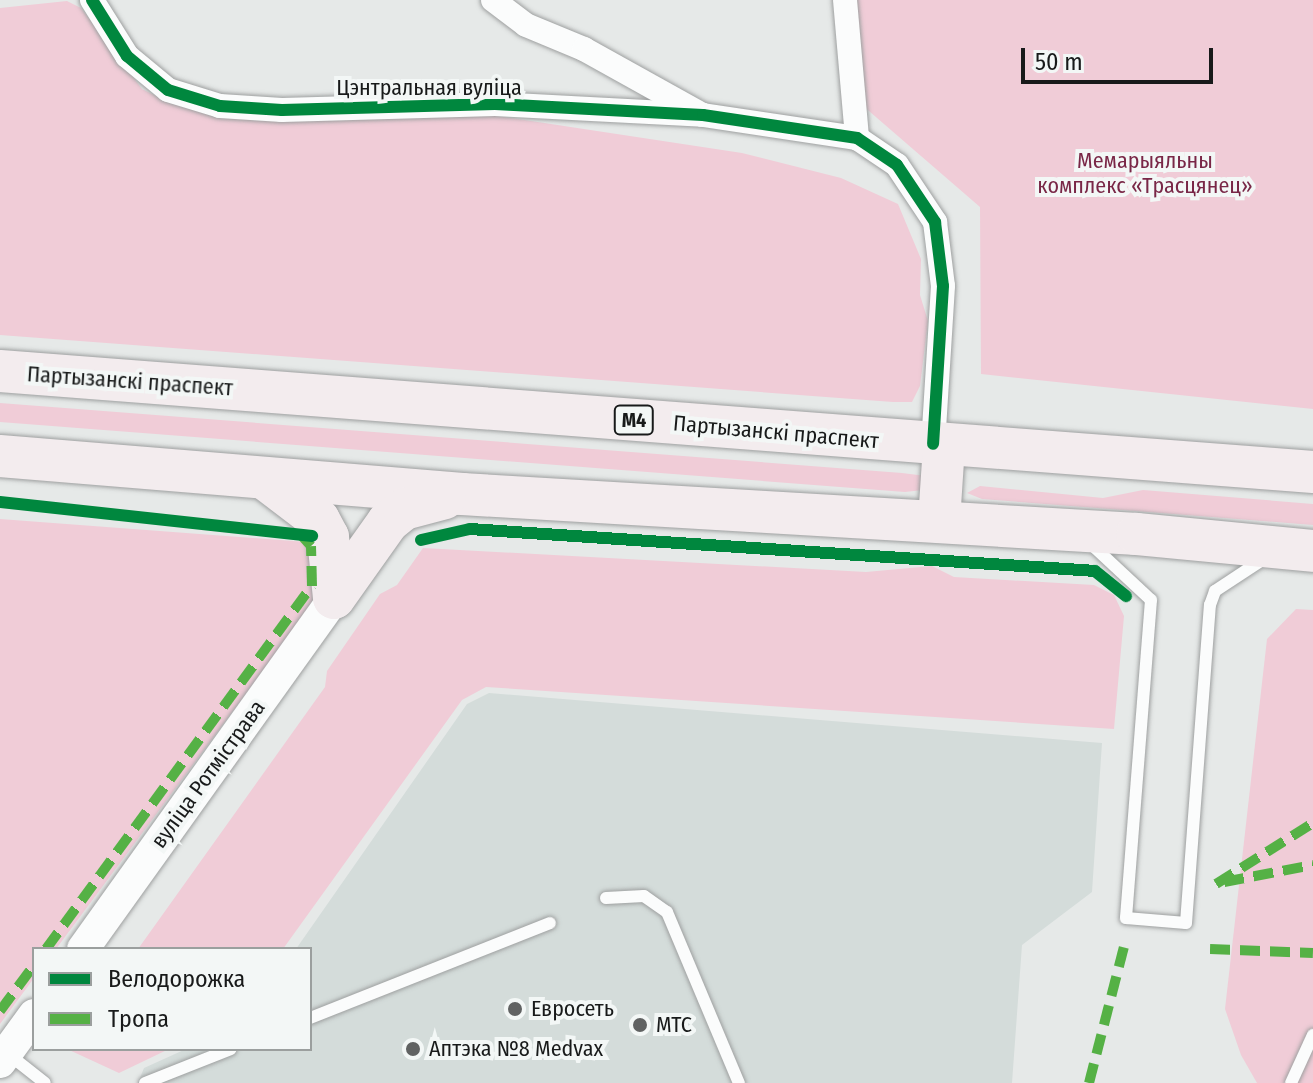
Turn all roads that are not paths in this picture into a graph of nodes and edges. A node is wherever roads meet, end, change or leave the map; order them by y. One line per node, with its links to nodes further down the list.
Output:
1 (92, 0): 4 (street, Цэнтральная вуліца)
2 (493, 0): 4 (street, Цэнтральная вуліца)
3 (845, 0): 5 (street)
4 (703, 115): 5 (street, Цэнтральная вуліца)
5 (857, 138): 7 (street)
6 (0, 371): 7 (highway, Партызанскі праспект / М4)
7 (939, 445): 9 (highway, Партызанскі праспект / М4); 12 (highway)
8 (0, 456): 10 (highway)
9 (1313, 472)
10 (263, 477): 11 (highway); 15 (highway)
11 (462, 494): 12 (highway); 15 (highway)
12 (939, 521): 13 (highway)
13 (1043, 528): 14 (highway); 14 (lane)
14 (1313, 551)
15 (334, 598): 18 (street, вуліца Ротмістрава)
16 (606, 898): 26 (lane)
17 (550, 923): 19 (lane)
18 (84, 947)
19 (312, 1017)
20 (32, 1018): 23 (street)
21 (1313, 1035): 27 (lane)
22 (226, 1051): 25 (lane)
23 (3, 1057): 24 (lane)
24 (45, 1083)
25 (145, 1083)
26 (739, 1083)
27 (1291, 1083)

